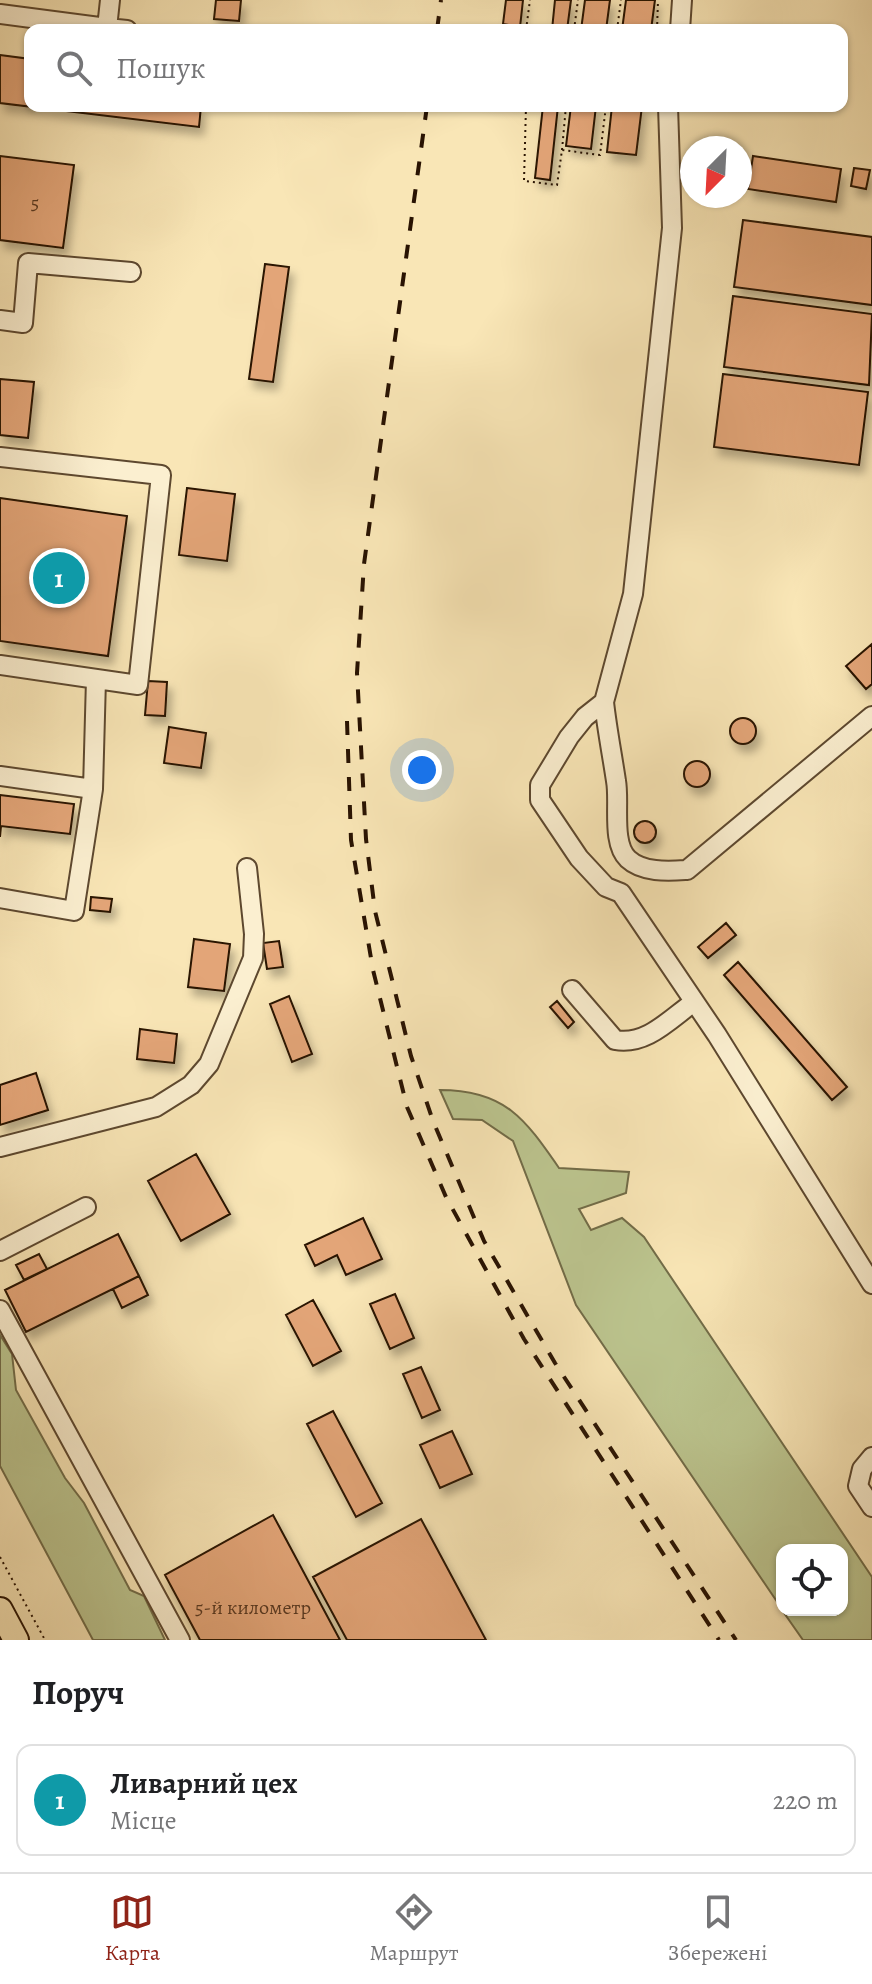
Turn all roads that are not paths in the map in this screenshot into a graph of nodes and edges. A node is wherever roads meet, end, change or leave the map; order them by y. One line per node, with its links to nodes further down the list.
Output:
1 (110, 0): 5 (lane)
2 (682, 0): 6 (lane)
3 (0, 14): 4 (lane)
4 (76, 24)
5 (107, 24)
6 (680, 24)
7 (668, 112): 13 (lane)
8 (131, 272): 9 (lane)
9 (0, 320)
10 (0, 457): 12 (lane)
11 (0, 665): 12 (lane)
12 (96, 679): 16 (lane)
13 (604, 702): 14 (lane); 20 (lane)
14 (872, 716)
15 (0, 776): 16 (lane)
16 (93, 789): 18 (lane)
17 (247, 868): 21 (lane)
18 (0, 898)
19 (572, 990): 20 (lane)
20 (694, 1002): 24 (lane)
21 (0, 1147)
22 (86, 1207): 23 (lane)
23 (0, 1251)
24 (872, 1284)
25 (0, 1310): 30 (lane)
26 (872, 1457): 27 (lane)
27 (872, 1507)
28 (0, 1610): 29 (main road)
29 (16, 1640)
30 (180, 1640)

